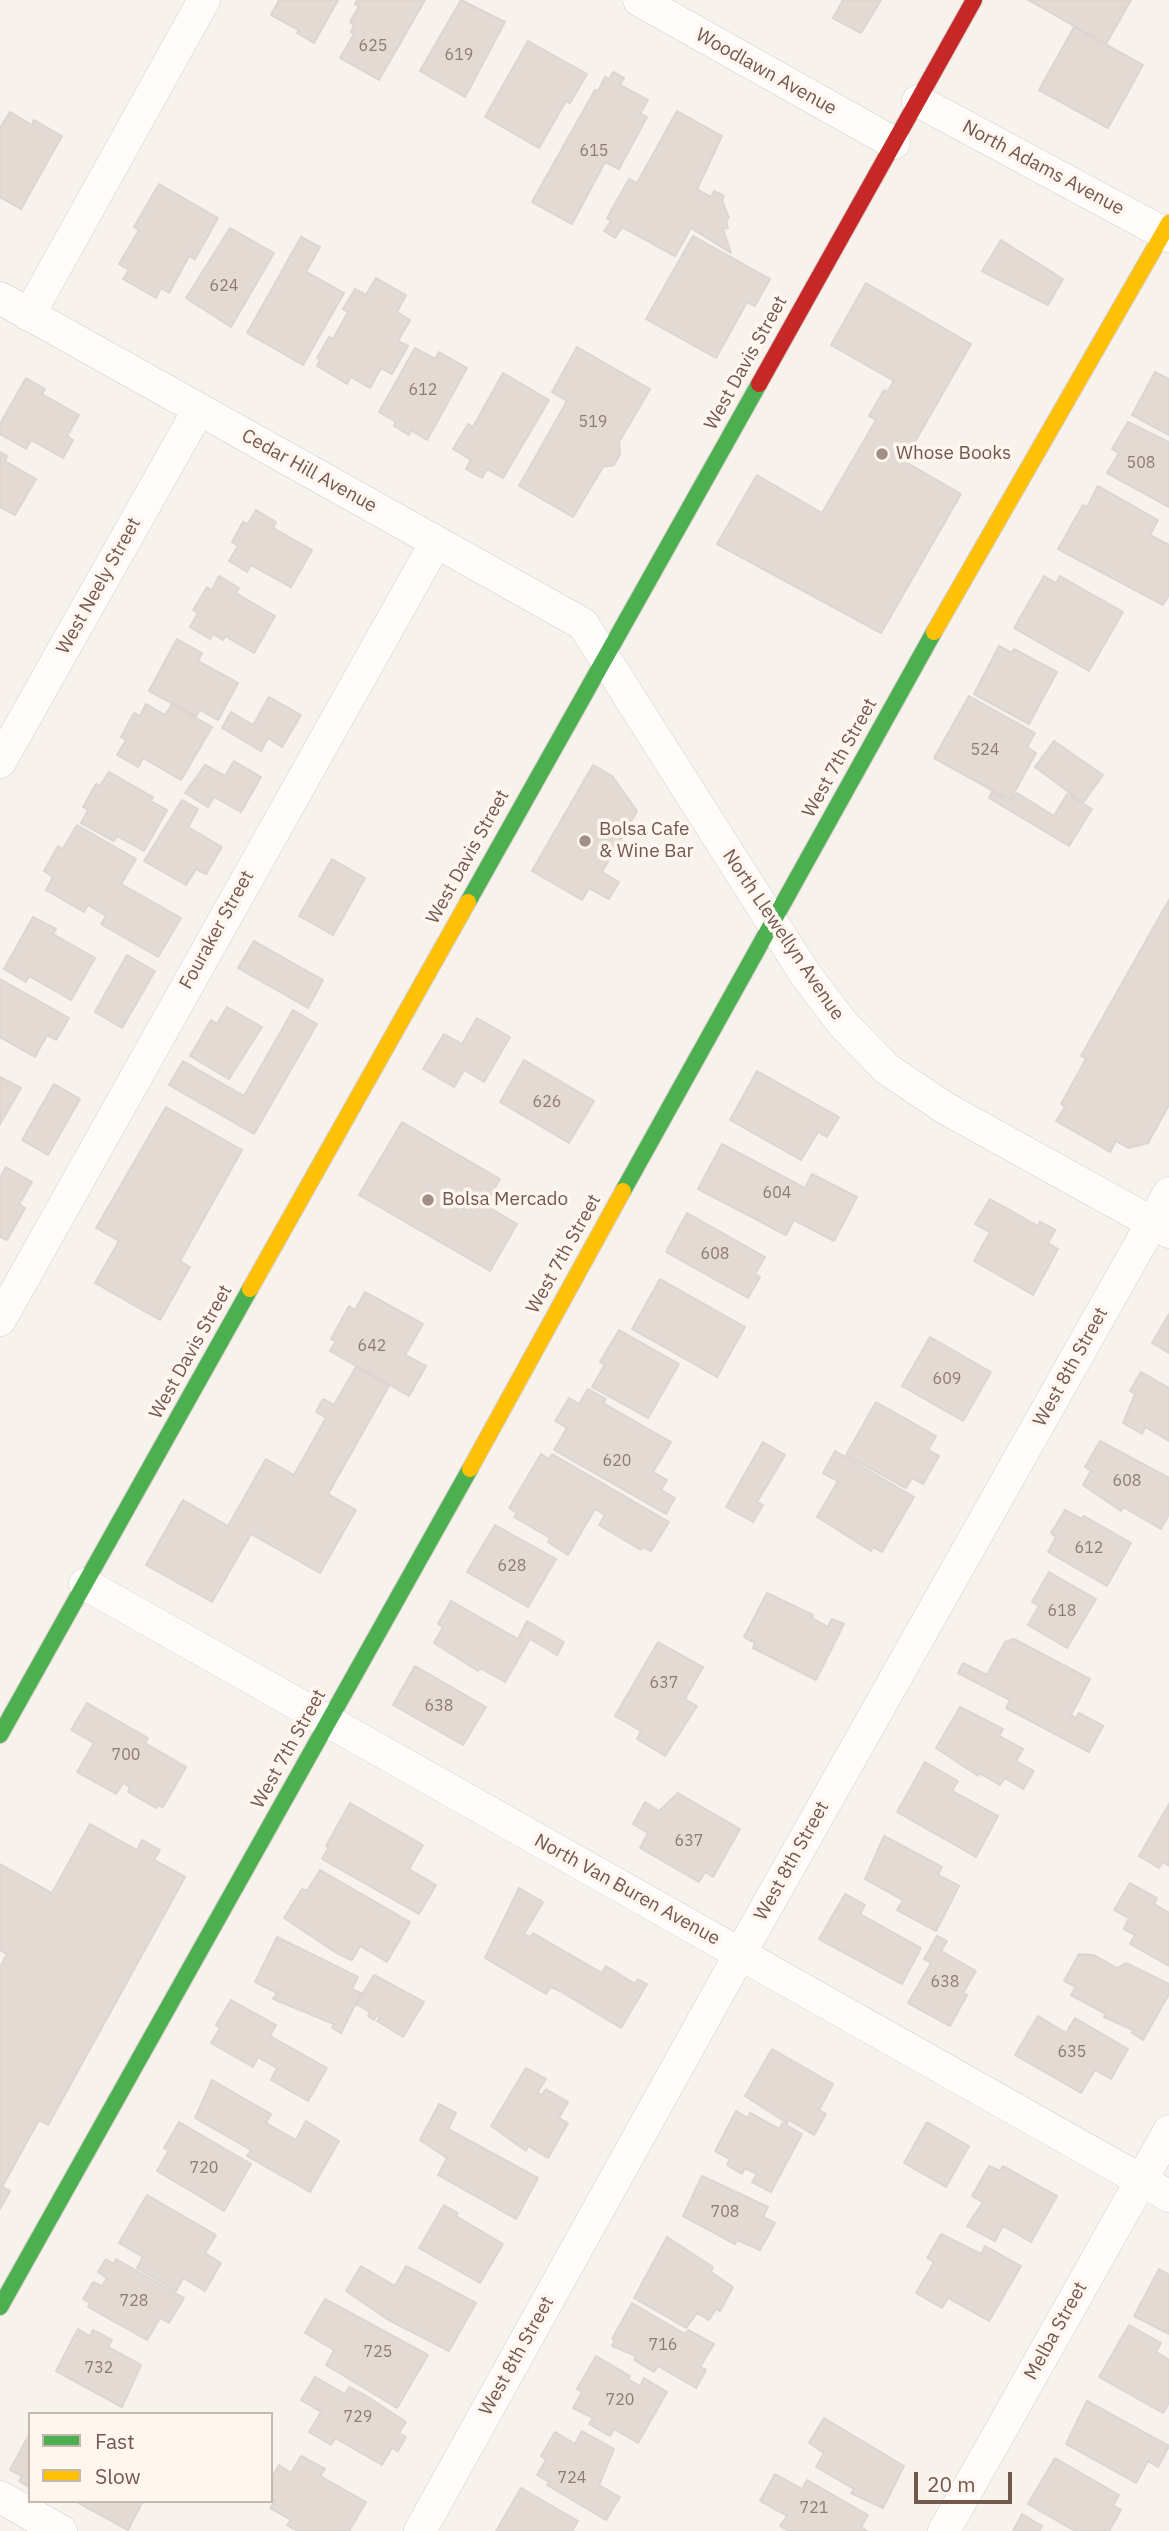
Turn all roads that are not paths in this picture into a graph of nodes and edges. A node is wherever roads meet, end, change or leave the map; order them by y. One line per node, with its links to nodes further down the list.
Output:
1 (204, 0): 8 (street)
2 (639, 0): 5 (street, Woodlawn Avenue)
3 (974, 0): 4 (street, West Davis Street)
4 (918, 100): 5 (street, West Davis Street); 6 (street, North Adams Avenue)
5 (894, 143): 11 (street, West Davis Street)
6 (1167, 231): 13 (street, West 7th Street)
7 (0, 298): 8 (street, Cedar Hill Avenue)
8 (29, 315): 9 (street, Cedar Hill Avenue)
9 (199, 409): 10 (street, Cedar Hill Avenue); 12 (street, West Neely Street)
10 (436, 542): 11 (street, Cedar Hill Avenue); 16 (street, Fouraker Street)
11 (605, 659): 13 (street, North Llewellyn Avenue); 17 (street, West Davis Street)
12 (0, 762)
13 (771, 922): 15 (street, North Llewellyn Avenue); 18 (street, West 7th Street)
14 (1169, 1193): 15 (street, West 8th Street)
15 (1161, 1227): 20 (street, West 8th Street)
16 (0, 1320)
17 (85, 1584): 18 (street, North Van Buren Avenue); 19 (street, West Davis Street)
18 (328, 1723): 20 (street, North Van Buren Avenue); 24 (street, West 7th Street)
19 (0, 1735)
20 (740, 1954): 22 (street, North Van Buren Avenue); 27 (street, West 8th Street)
21 (1169, 2131): 22 (street, Melba Street)
22 (1140, 2182): 23 (street, North Van Buren Avenue); 28 (street, Melba Street)
23 (1169, 2196)
24 (0, 2307)
25 (0, 2497): 26 (street)
26 (61, 2531)
27 (420, 2531)
28 (944, 2531)

